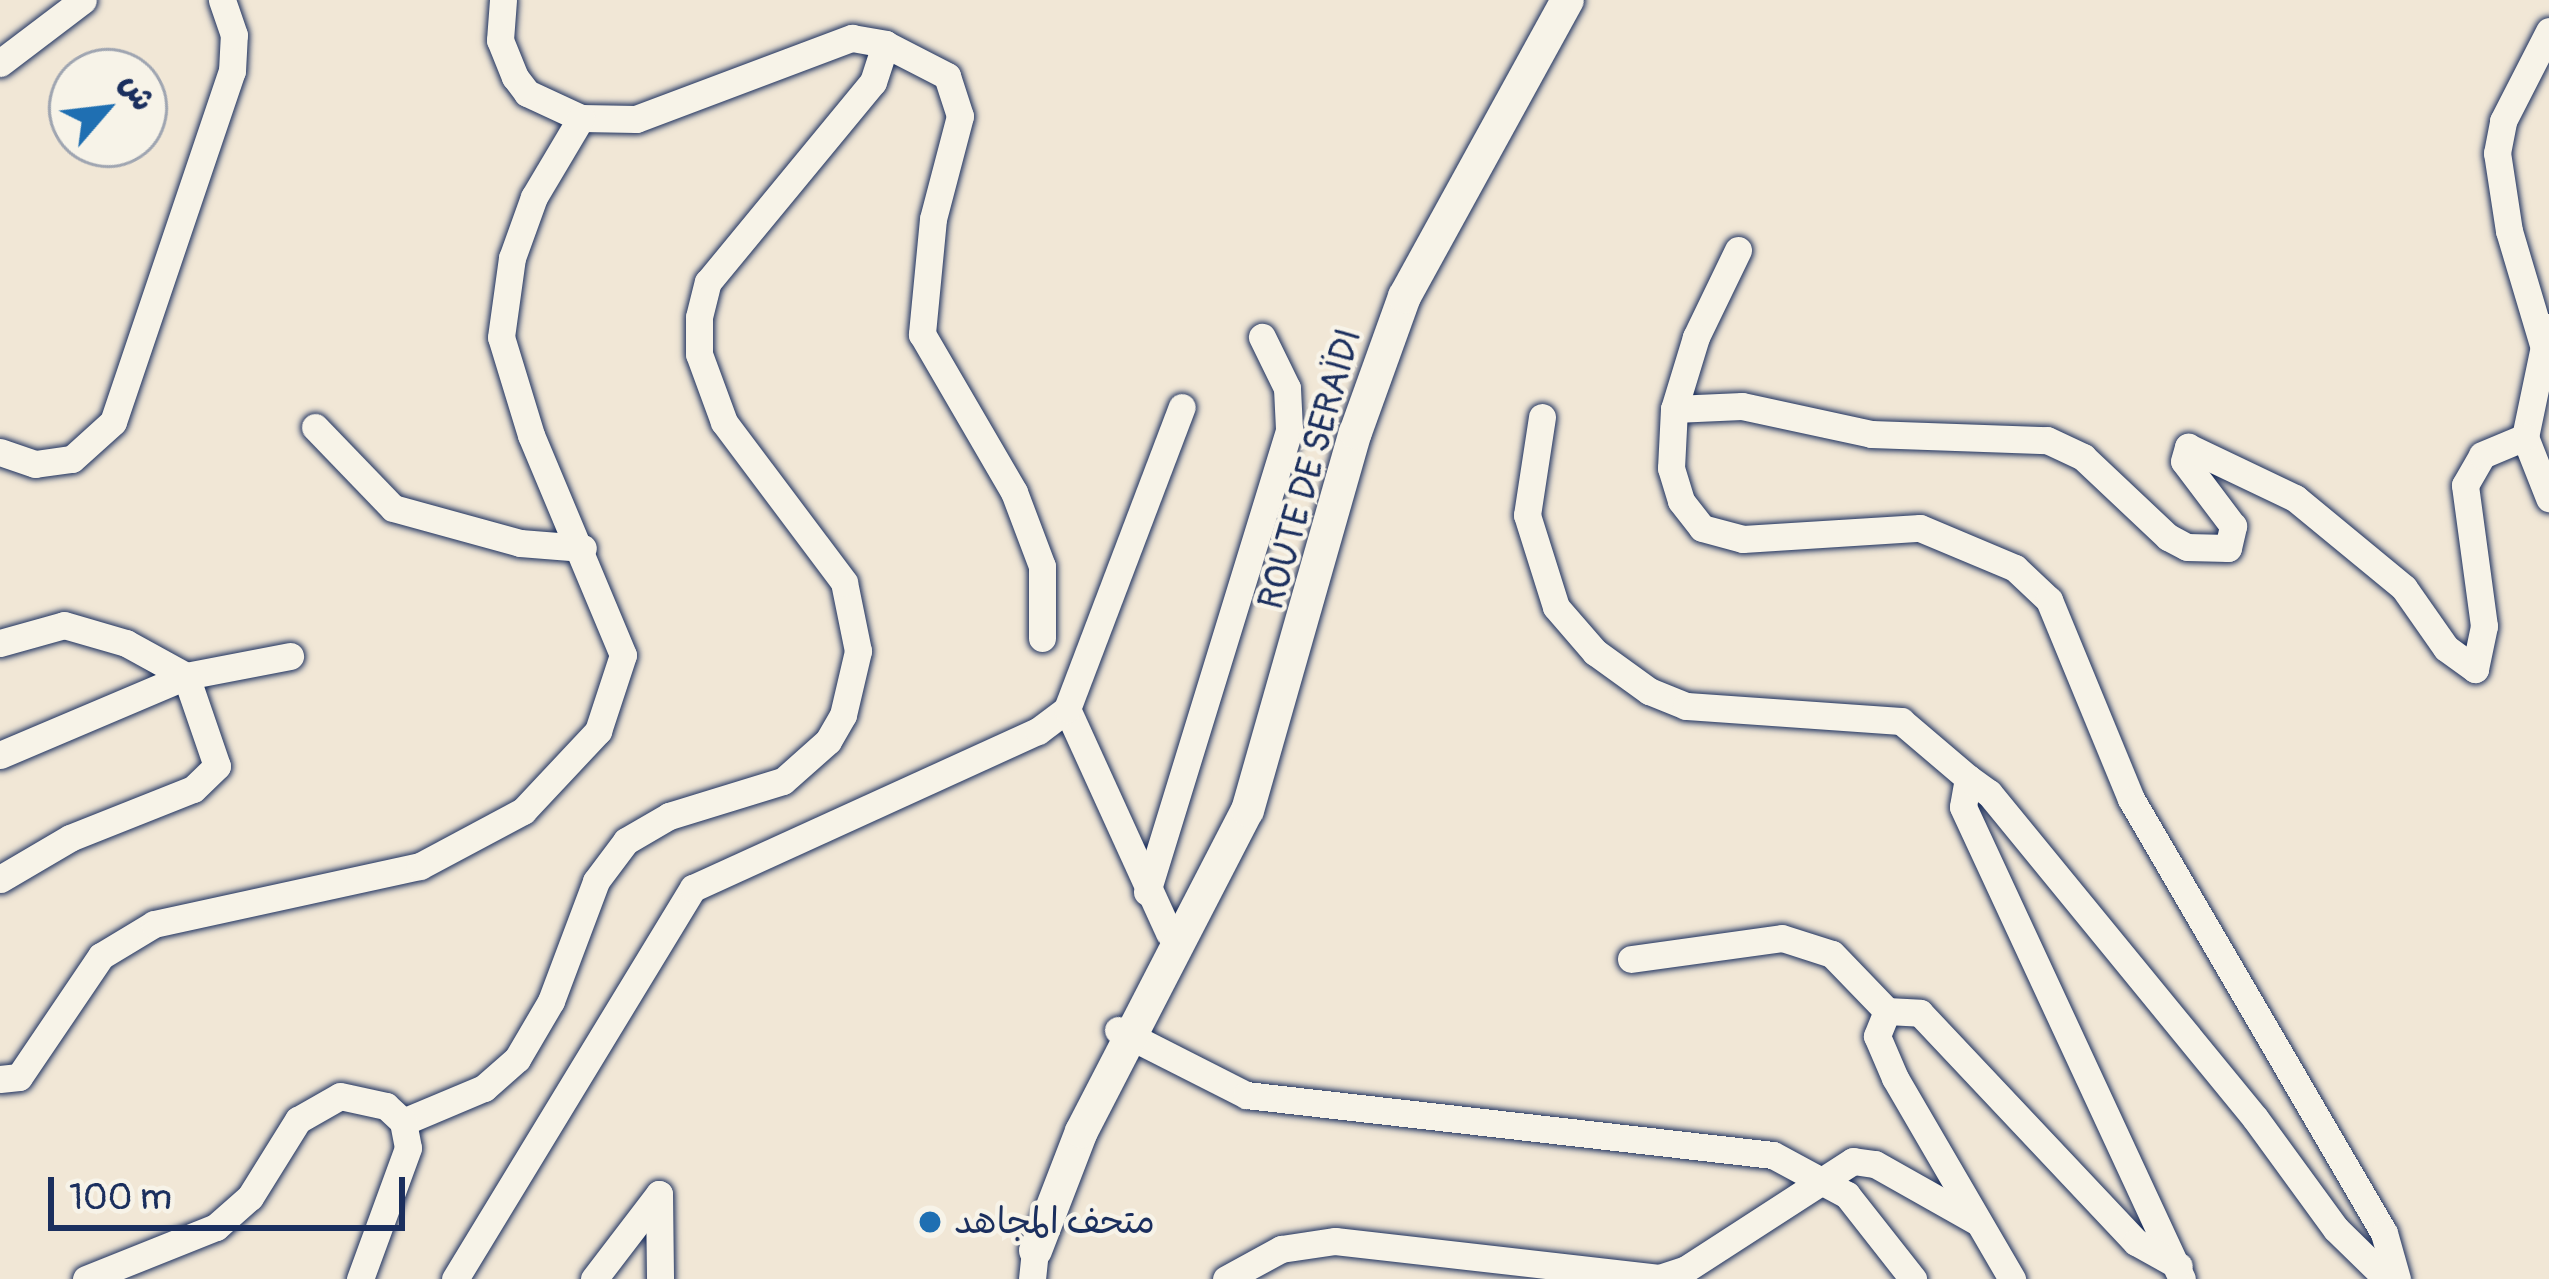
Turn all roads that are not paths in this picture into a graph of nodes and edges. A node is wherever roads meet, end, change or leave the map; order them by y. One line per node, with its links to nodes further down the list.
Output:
1 (83, 0): 7 (street)
2 (222, 0): 17 (street)
3 (502, 0): 8 (street)
4 (1567, 0): 27 (main road, ROUTE DE SERAÏDI)
5 (2549, 31): 10 (street)
6 (885, 44): 8 (street); 20 (street); 35 (street)
7 (0, 63)
8 (581, 118): 19 (street)
9 (1738, 250): 13 (street)
10 (2546, 334): 16 (street)
11 (1262, 337): 29 (street)
12 (1183, 407): 24 (street)
13 (1674, 409): 16 (street); 49 (street)
14 (1542, 417): 26 (street)
15 (314, 428): 19 (street)
16 (2525, 437): 18 (street)
17 (0, 452)
18 (2549, 498)
19 (583, 548): 34 (street)
20 (1042, 638)
21 (0, 643): 23 (street)
22 (290, 656): 23 (street)
23 (186, 676): 25 (street); 28 (street)
24 (1067, 710): 29 (street); 42 (street)
25 (0, 755)
26 (1968, 778): 39 (street); 48 (street)
27 (1257, 781): 30 (main road, ROUTE DE SERAÏDI); 33 (main road, ROUTE DE SERAÏDI)
28 (0, 879)
29 (1147, 892): 30 (street)
30 (1169, 932): 33 (main road, ROUTE DE SERAÏDI)
31 (1631, 959): 32 (street)
32 (1887, 1011): 37 (street); 39 (street)
33 (1120, 1041): 36 (street); 38 (main road, ROUTE DE SERAÏDI)
34 (0, 1079)
35 (403, 1122): 40 (street); 41 (street)
36 (1823, 1178): 37 (street); 45 (street); 46 (street)
37 (1978, 1222): 47 (street)
38 (1033, 1264)
39 (2180, 1273)
40 (86, 1279)
41 (360, 1279)
42 (455, 1279)
43 (594, 1279): 44 (street)
44 (660, 1279)
45 (1226, 1279)
46 (1913, 1279)
47 (2012, 1279)
48 (2386, 1279)
49 (2397, 1279)

